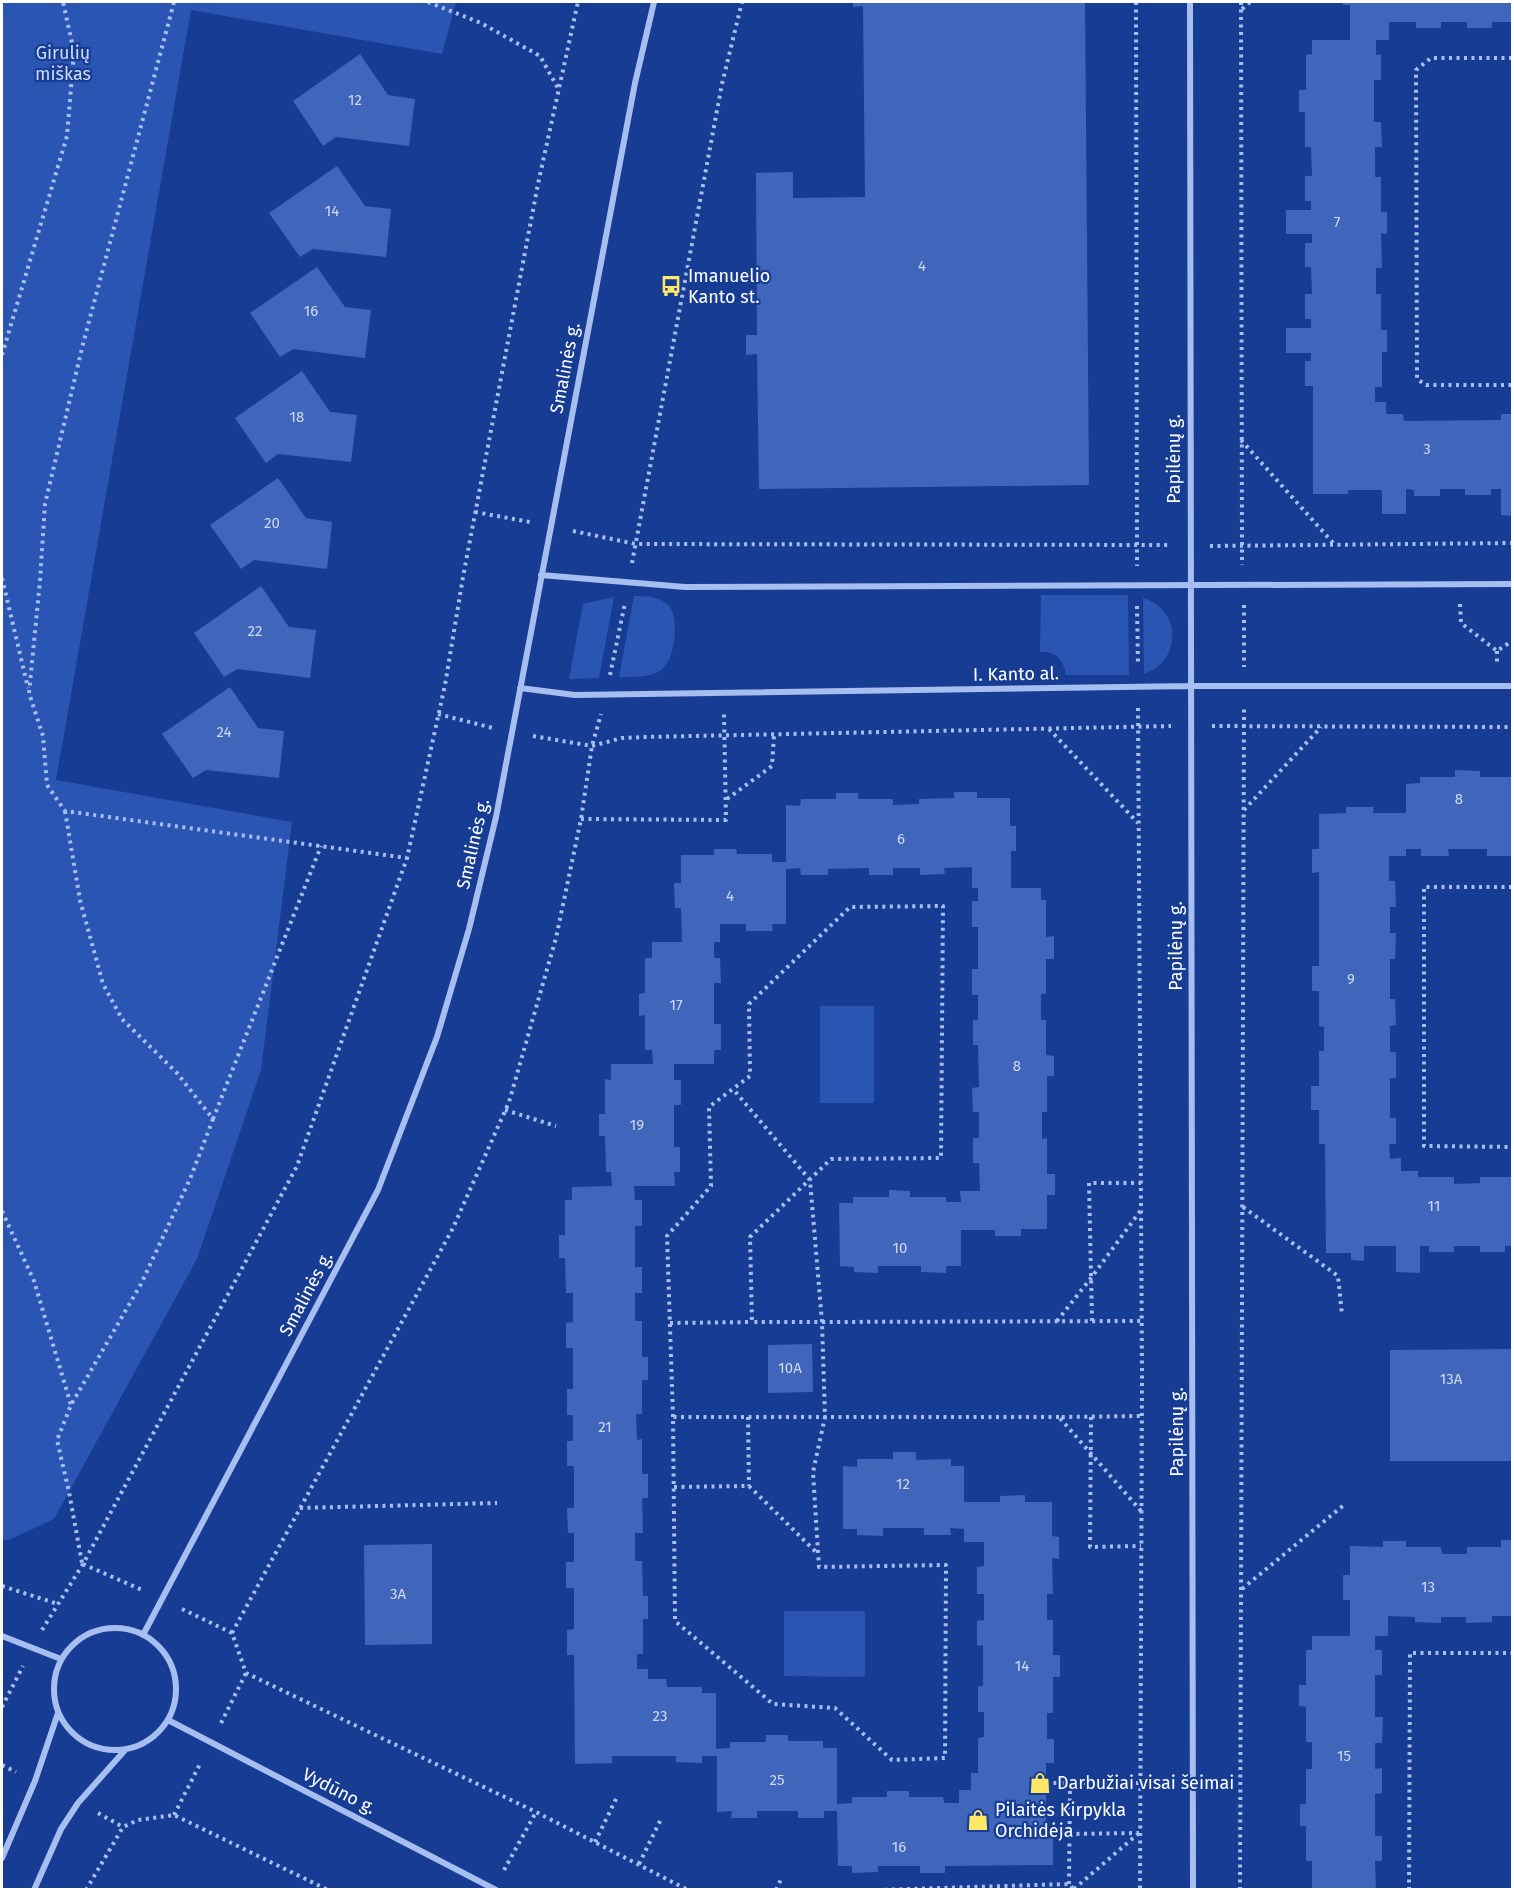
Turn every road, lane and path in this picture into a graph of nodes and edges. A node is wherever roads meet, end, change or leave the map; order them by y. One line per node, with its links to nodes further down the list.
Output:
1 (63, 2): 14 (path)
2 (174, 2): 40 (path)
3 (428, 2): 13 (path)
4 (578, 2): 13 (path)
5 (654, 2): 18 (street, Smalinės g.)
6 (742, 2): 20 (path)
7 (1136, 2): 22 (path)
8 (1190, 2): 23 (street, Papilėnų g.)
9 (1241, 2): 11 (path)
10 (1250, 2): 11 (path)
11 (1241, 9): 16 (path)
12 (1512, 58): 15 (path)
13 (559, 90): 17 (path)
14 (2, 355)
15 (1512, 385)
16 (1241, 439): 21 (path); 24 (path)
17 (475, 512): 18 (path); 42 (path)
18 (550, 526): 20 (path); 25 (street, Smalinės g.)
19 (1512, 543): 21 (path)
20 (636, 544): 22 (path); 27 (path)
21 (1334, 544): 24 (path)
22 (1137, 545): 23 (path); 30 (path)
23 (1189, 546): 24 (path); 31 (street, Papilėnų g.)
24 (1241, 546): 28 (path)
25 (541, 575): 27 (street); 36 (street, Smalinės g.)
26 (2, 578): 40 (path)
27 (629, 583): 30 (street); 41 (path)
28 (1244, 584): 29 (street); 31 (street); 34 (path)
29 (1460, 584): 32 (street); 33 (path)
30 (1137, 585): 31 (street); 37 (path)
31 (1190, 585): 38 (street, Papilėnų g.)
32 (1512, 585)
33 (1512, 641)
34 (1244, 686): 35 (street, I. Kanto al.); 38 (street, I. Kanto al.); 44 (path)
35 (1512, 686)
36 (520, 687): 41 (street, I. Kanto al.); 49 (street, Smalinės g.)
37 (1138, 687): 38 (street, I. Kanto al.); 39 (street, I. Kanto al.); 46 (path)
38 (1191, 687): 43 (street, Papilėnų g.)
39 (724, 692): 41 (street, I. Kanto al.); 51 (path)
40 (29, 693): 55 (path)
41 (607, 694): 52 (path)
42 (438, 714): 49 (path); 59 (path)
43 (1191, 726): 44 (path); 46 (path); 127 (street, Papilėnų g.)
44 (1244, 726): 45 (path); 54 (path)
45 (1322, 726): 47 (path); 54 (path)
46 (1138, 727): 48 (path); 57 (path)
47 (1512, 727)
48 (1049, 729): 50 (path); 57 (path)
49 (511, 733): 52 (path); 98 (street, Smalinės g.)
50 (774, 735): 51 (path); 53 (path)
51 (725, 736): 52 (path); 53 (path)
52 (592, 746): 56 (path)
53 (726, 800): 56 (path)
54 (1244, 810): 68 (path)
55 (65, 811): 58 (path); 63 (path)
56 (580, 819): 62 (path)
57 (1139, 824): 67 (path)
58 (321, 846): 59 (path); 63 (path)
59 (407, 858): 79 (path)
60 (1512, 887): 65 (path)
61 (733, 1089): 66 (path); 66 (path); 78 (path)
62 (505, 1110): 64 (path); 91 (path)
63 (213, 1119): 79 (path)
64 (556, 1126)
65 (1512, 1147)
66 (810, 1180): 76 (path); 77 (path)
67 (1141, 1183): 69 (path); 71 (path)
68 (1243, 1208): 72 (path); 96 (path)
69 (1141, 1210): 71 (path); 75 (path)
70 (2, 1211): 79 (path)
71 (1091, 1278): 73 (path); 74 (path)
72 (1342, 1315)
73 (1056, 1321): 74 (path); 77 (path)
74 (1092, 1321): 75 (path)
75 (1142, 1321): 80 (path)
76 (752, 1322): 77 (path); 78 (path)
77 (822, 1322): 83 (path)
78 (670, 1323): 81 (path)
79 (71, 1406)
80 (1142, 1416): 85 (path); 92 (path)
81 (673, 1417): 82 (path); 88 (path)
82 (748, 1417): 83 (path); 87 (path)
83 (825, 1417): 84 (path); 94 (path)
84 (1059, 1417): 85 (path); 86 (path)
85 (1091, 1417): 86 (path)
86 (1091, 1454): 92 (path); 93 (path)
87 (749, 1486): 88 (path); 94 (path)
88 (674, 1487): 94 (path)
89 (497, 1503): 91 (path)
90 (1346, 1504): 96 (path)
91 (300, 1508): 109 (path)
92 (1141, 1511): 93 (path)
93 (1141, 1546): 106 (path)
94 (818, 1553)
95 (2, 1586): 97 (path)
96 (1241, 1590): 128 (path)
97 (58, 1604)
98 (143, 1635): 101 (street); 103 (street)
99 (2, 1636): 101 (street)
100 (1512, 1653): 129 (path)
101 (61, 1659): 102 (street)
102 (58, 1713): 104 (street); 114 (street)
103 (168, 1720): 104 (street); 118 (street, Vydūno g.)
104 (126, 1749): 120 (street)
105 (1046, 1783): 107 (path)
106 (1140, 1783): 107 (path); 111 (path)
107 (1070, 1784): 112 (path)
108 (617, 1797): 113 (path)
109 (536, 1812): 113 (path); 118 (path)
110 (661, 1819): 115 (path)
111 (1139, 1833): 112 (path); 119 (path); 126 (path)
112 (1069, 1834): 117 (path)
113 (595, 1842): 115 (path)
114 (2, 1858)
115 (639, 1864): 123 (path)
116 (782, 1877): 124 (path)
117 (1069, 1884): 119 (path); 125 (path)
118 (495, 1889)
119 (1074, 1889)
120 (34, 1890)
121 (86, 1890): 122 (path)
122 (328, 1890)
123 (688, 1890)
124 (776, 1890)
125 (877, 1890)
126 (1140, 1890)
127 (1193, 1890)
128 (1240, 1890)
129 (1409, 1890)

